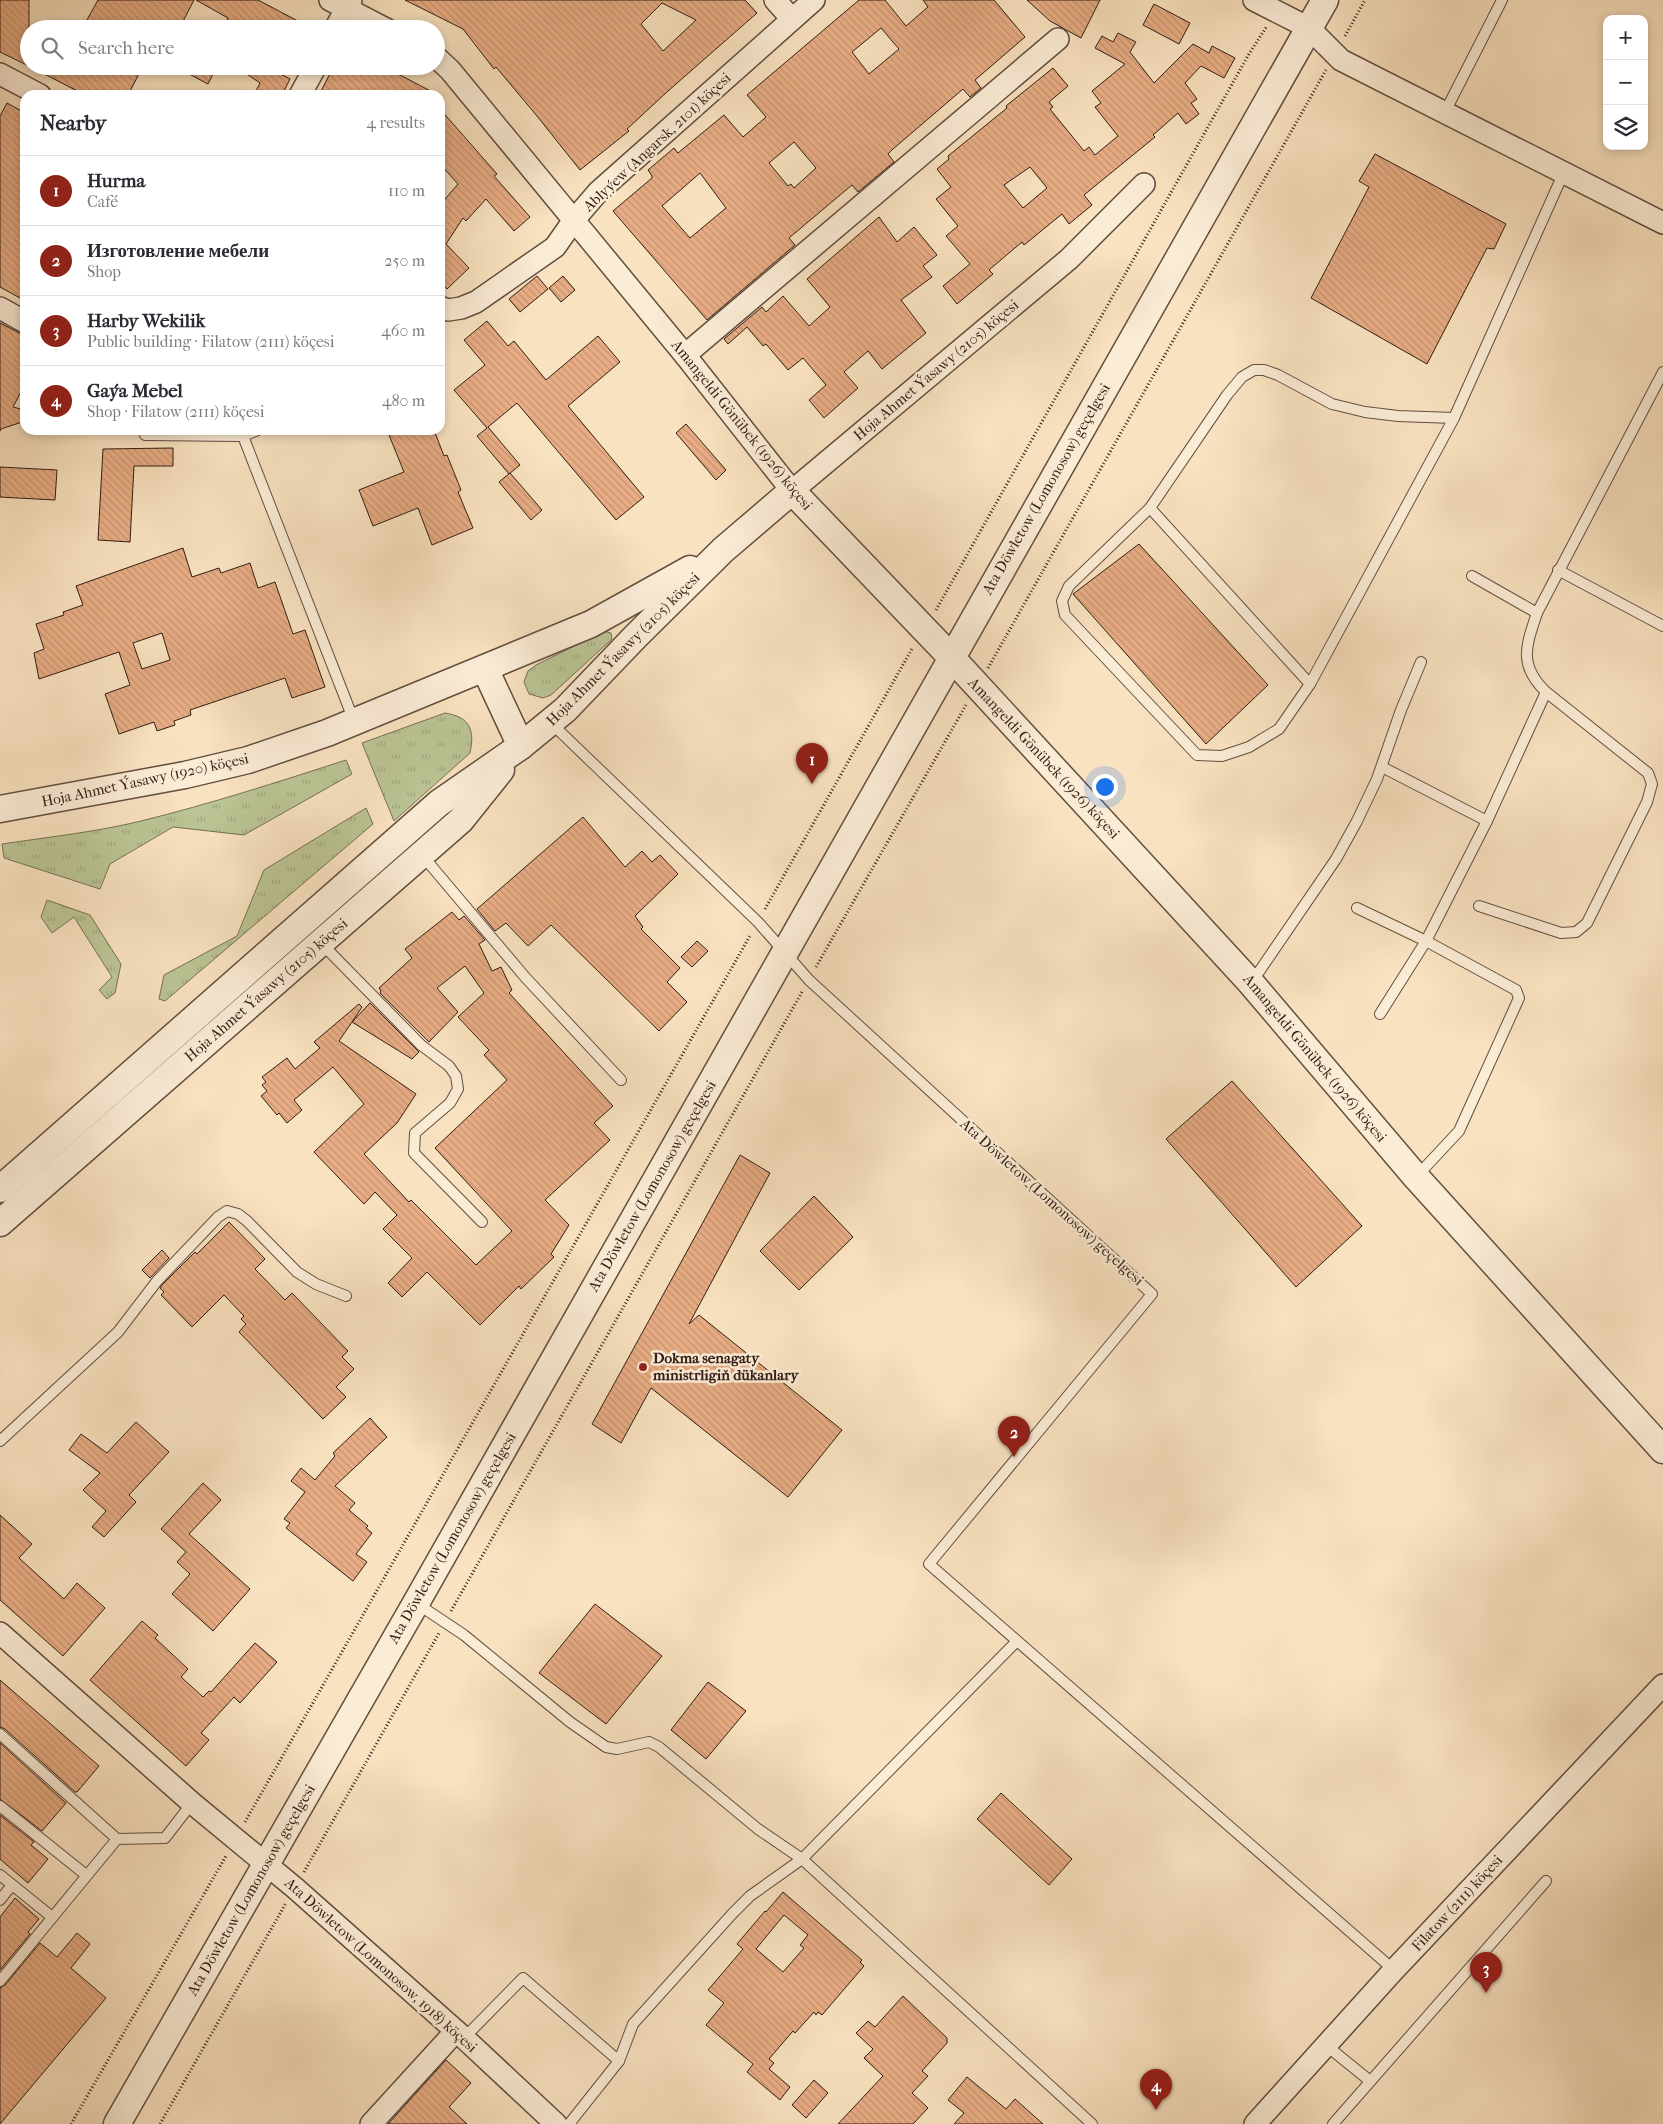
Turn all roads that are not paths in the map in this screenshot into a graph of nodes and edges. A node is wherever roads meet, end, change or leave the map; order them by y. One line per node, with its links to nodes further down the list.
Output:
1 (775, 0): 7 (street)
2 (814, 0): 7 (street, Ablyýew (Angarsk, 2101) köçesi)
3 (1254, 0): 10 (street)
4 (1325, 0): 10 (street)
5 (1502, 0): 17 (lane)
6 (342, 3): 8 (street); 9 (street)
7 (792, 19): 20 (street, Ablyýew (Angarsk, 2101) köçesi)
8 (337, 20)
9 (371, 20)
10 (1308, 28): 17 (street); 38 (street, Ata Döwletow (Lomonosow) geçelgesi)
11 (1058, 39): 25 (street)
12 (445, 65): 20 (street, Amangeldi Gönübek (1926) köçesi)
13 (0, 74): 15 (street)
14 (311, 75): 16 (street)
15 (30, 90)
16 (303, 90)
17 (1445, 112): 18 (street)
18 (1564, 172): 21 (street); 28 (lane)
19 (1144, 184): 31 (street, Hoja Ahmet Ýasawy (2105) köçesi)
20 (574, 220): 23 (street, Ablyýew (Angarsk, 2101) köçesi); 25 (street, Amangeldi Gönübek (1926) köçesi)
21 (1663, 223)
22 (0, 308): 24 (street)
23 (445, 309)
24 (20, 319)
25 (685, 355): 31 (street, Amangeldi Gönübek (1926) köçesi)
26 (1663, 372): 27 (lane)
27 (1660, 386): 34 (lane)
28 (1454, 418): 32 (lane); 41 (lane)
29 (145, 435): 30 (lane)
30 (243, 436): 43 (lane)
31 (792, 491): 33 (street, Hoja Ahmet Ýasawy (2105) köçesi); 38 (street, Amangeldi Gönübek (1926) köçesi)
32 (1150, 508): 41 (lane); 41 (lane)
33 (723, 550): 40 (street, Hoja Ahmet Ýasawy (2105) köçesi); 44 (street, Hoja Ahmet Ýasawy (2105) köçesi)
34 (1558, 570): 36 (lane); 37 (lane)
35 (1472, 576): 36 (lane)
36 (1537, 613): 42 (lane)
37 (1663, 626)
38 (951, 657): 54 (street, Ata Döwletow (Lomonosow) geçelgesi); 55 (street, Amangeldi Gönübek (1926) köçesi)
39 (1421, 662): 46 (lane)
40 (485, 669): 43 (street, Hoja Ahmet Ýasawy (1920) köçesi); 45 (street)
41 (1310, 684)
42 (1546, 692): 48 (lane); 50 (lane)
43 (355, 722): 47 (street, Hoja Ahmet Ýasawy (1920) köçesi)
44 (551, 722): 45 (street, Hoja Ahmet Ýasawy (2105) köçesi); 54 (lane)
45 (521, 746): 49 (street, Hoja Ahmet Ýasawy (2105) köçesi); 59 (street, Hoja Ahmet Ýasawy (2105) köçesi)
46 (1382, 767): 48 (lane); 55 (lane)
47 (0, 809)
48 (1486, 821): 52 (lane)
49 (422, 854): 53 (street, Hoja Ahmet Ýasawy (2105) köçesi); 57 (lane)
50 (1479, 906)
51 (1357, 908): 52 (lane)
52 (1426, 941): 56 (lane); 58 (lane)
53 (321, 942): 60 (lane); 61 (street, Hoja Ahmet Ýasawy (2105) köçesi)
54 (784, 951): 65 (street, Ata Döwletow (Lomonosow) geçelgesi); 67 (lane, Ata Döwletow (Lomonosow) geçelgesi)
55 (1251, 983): 58 (street, Amangeldi Gönübek (1926) köçesi)
56 (1380, 1014)
57 (621, 1080)
58 (1416, 1176): 64 (street, Amangeldi Gönübek (1926) köçesi)
59 (0, 1189)
60 (482, 1222)
61 (0, 1223)
62 (346, 1296): 63 (lane)
63 (0, 1442)
64 (1663, 1450)
65 (416, 1602): 73 (lane); 74 (street, Ata Döwletow (Lomonosow) geçelgesi)
66 (0, 1633): 70 (street, Ata Döwletow (Lomonosow, 1918) köçesi)
67 (1017, 1642): 73 (lane); 81 (lane)
68 (1663, 1685): 81 (street, Filatow (2111) köçesi)
69 (0, 1734): 72 (lane)
70 (192, 1803): 72 (lane); 74 (street, Ata Döwletow (Lomonosow, 1918) köçesi)
71 (0, 1806): 76 (lane)
72 (117, 1838): 76 (lane)
73 (802, 1859): 85 (lane); 91 (lane)
74 (266, 1863): 83 (street, Ata Döwletow (Lomonosow, 1918) köçesi); 87 (street, Ata Döwletow (Lomonosow) geçelgesi)
75 (0, 1874): 78 (lane)
76 (86, 1875): 80 (lane)
77 (1546, 1882): 86 (lane)
78 (12, 1885): 79 (lane); 80 (lane)
79 (0, 1900)
80 (52, 1917): 82 (lane)
81 (1394, 1970): 84 (street, Filatow (2111) köçesi)
82 (0, 1981)
83 (460, 2035): 85 (lane); 88 (street); 89 (street, Ata Döwletow (Lomonosow, 1918) köçesi)
84 (1327, 2046): 86 (lane); 92 (street, Filatow (2111) köçesi)
85 (619, 2061): 90 (lane)
86 (1370, 2081): 93 (lane)
87 (117, 2124)
88 (371, 2124)
89 (556, 2124)
90 (569, 2124)
91 (1092, 2124)
92 (1255, 2124)
93 (1333, 2124)

